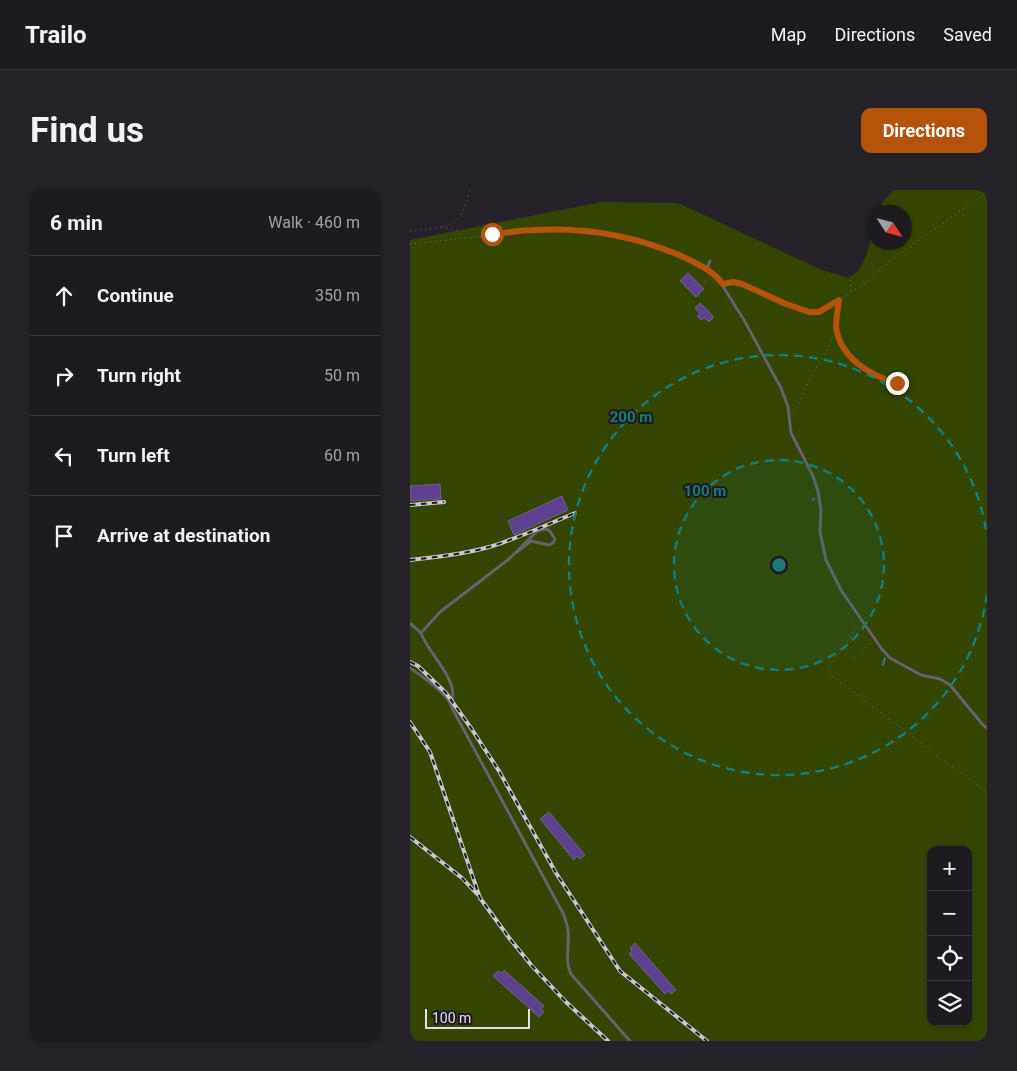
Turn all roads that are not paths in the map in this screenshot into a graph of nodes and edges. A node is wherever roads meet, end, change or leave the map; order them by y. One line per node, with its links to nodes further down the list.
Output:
1 (546, 230): 3 (lane)
2 (710, 262): 3 (lane)
3 (707, 268): 9 (lane)
4 (517, 552): 4 (lane); 6 (lane)
5 (410, 623): 6 (lane)
6 (420, 633): 8 (lane)
7 (410, 668): 8 (lane)
8 (451, 703): 10 (lane)
9 (987, 728)
10 (630, 1041)

